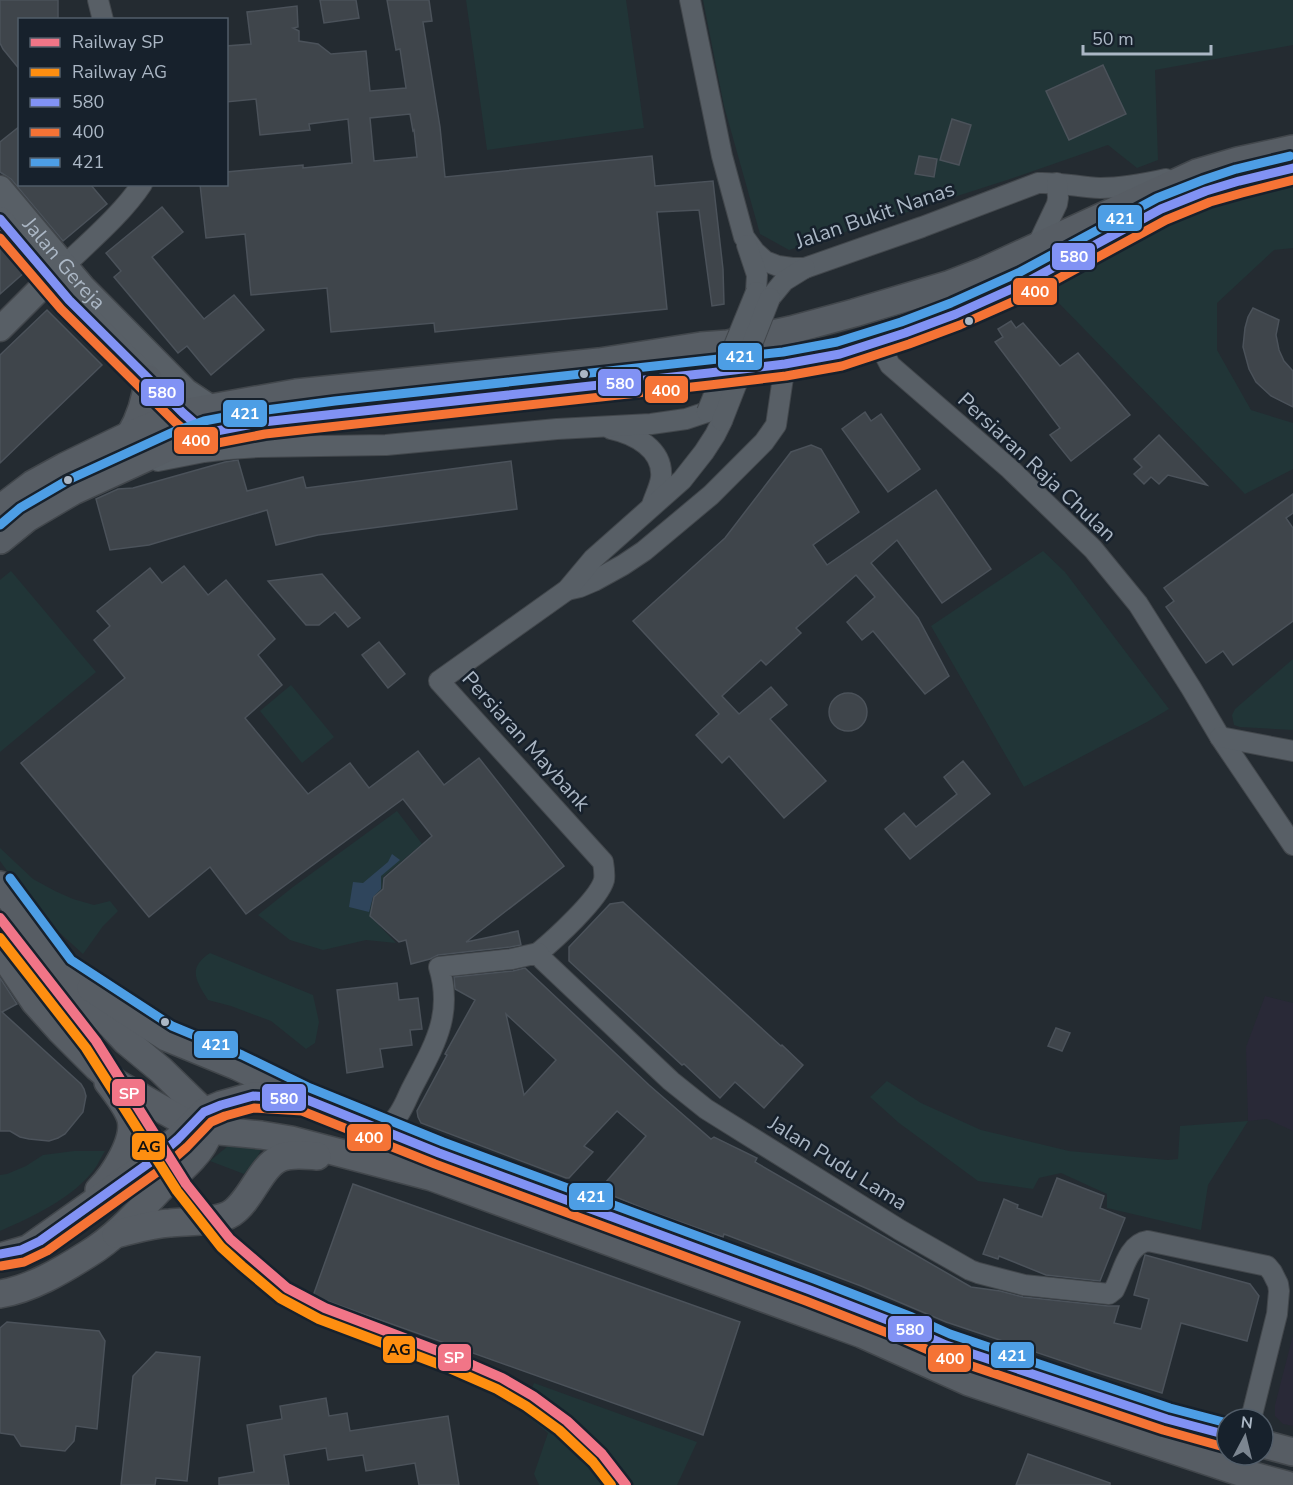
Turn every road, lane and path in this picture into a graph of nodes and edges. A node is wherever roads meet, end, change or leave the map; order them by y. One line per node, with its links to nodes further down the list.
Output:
1 (98, 0): 3 (street)
2 (690, 0): 11 (street, Jalan Bukit Nanas)
3 (102, 18)
4 (1293, 149): 6 (main road)
5 (1293, 168): 19 (main road)
6 (1197, 173): 7 (street, Jalan Bukit Nanas); 12 (main road)
7 (1057, 183): 12 (street); 13 (street, Jalan Bukit Nanas)
8 (141, 186): 14 (street)
9 (0, 188): 14 (street, Jalan Gereja)
10 (0, 219): 14 (street, Jalan Gereja)
11 (744, 237): 13 (street, Jalan Bukit Nanas); 16 (street)
12 (1037, 246): 15 (main road)
13 (806, 268): 16 (street, Persiaran Maybank)
14 (57, 272): 17 (street); 21 (street, Jalan Gereja); 24 (street, Jalan Gereja)
15 (948, 285): 18 (main road); 19 (main road)
16 (763, 295): 23 (street, Persiaran Maybank, bridge)
17 (0, 329)
18 (791, 330): 19 (main road); 24 (main road)
19 (878, 342): 20 (main road); 34 (street, Persiaran Raja Chulan)
20 (785, 364): 24 (main road); 33 (street, Persiaran Maybank)
21 (148, 379): 22 (street, Jalan Gereja); 26 (main road)
22 (183, 413): 24 (main road); 26 (main road)
23 (714, 417): 25 (street); 30 (street, Persiaran Maybank)
24 (208, 420): 27 (main road)
25 (599, 426): 27 (street); 30 (street)
26 (130, 435): 28 (main road)
27 (125, 466): 32 (main road)
28 (33, 484): 29 (street); 31 (main road)
29 (0, 492)
30 (652, 505): 33 (street, Persiaran Maybank)
31 (0, 509)
32 (0, 540)
33 (567, 590): 40 (street, Persiaran Maybank)
34 (1220, 737): 35 (street); 36 (street, Persiaran Raja Chulan)
35 (1293, 751)
36 (1287, 819): 37 (street, Persiaran Raja Chulan)
37 (1293, 845)
38 (0, 885): 41 (main road)
39 (0, 950): 42 (main road)
40 (537, 953): 45 (street); 51 (street, Jalan Pudu Lama)
41 (63, 969): 43 (main road); 44 (main road)
42 (97, 1067): 44 (main road); 47 (main road)
43 (305, 1099): 44 (main road); 45 (main road)
44 (201, 1122): 46 (main road); 47 (main road); 48 (main road)
45 (371, 1126): 52 (main road)
46 (361, 1158): 48 (main road); 55 (main road)
47 (73, 1217): 49 (main road)
48 (116, 1234): 50 (main road)
49 (5, 1255)
50 (0, 1294)
51 (1254, 1407)
52 (1215, 1432)
53 (1275, 1447): 54 (main road)
54 (1293, 1452)
55 (1287, 1485)

